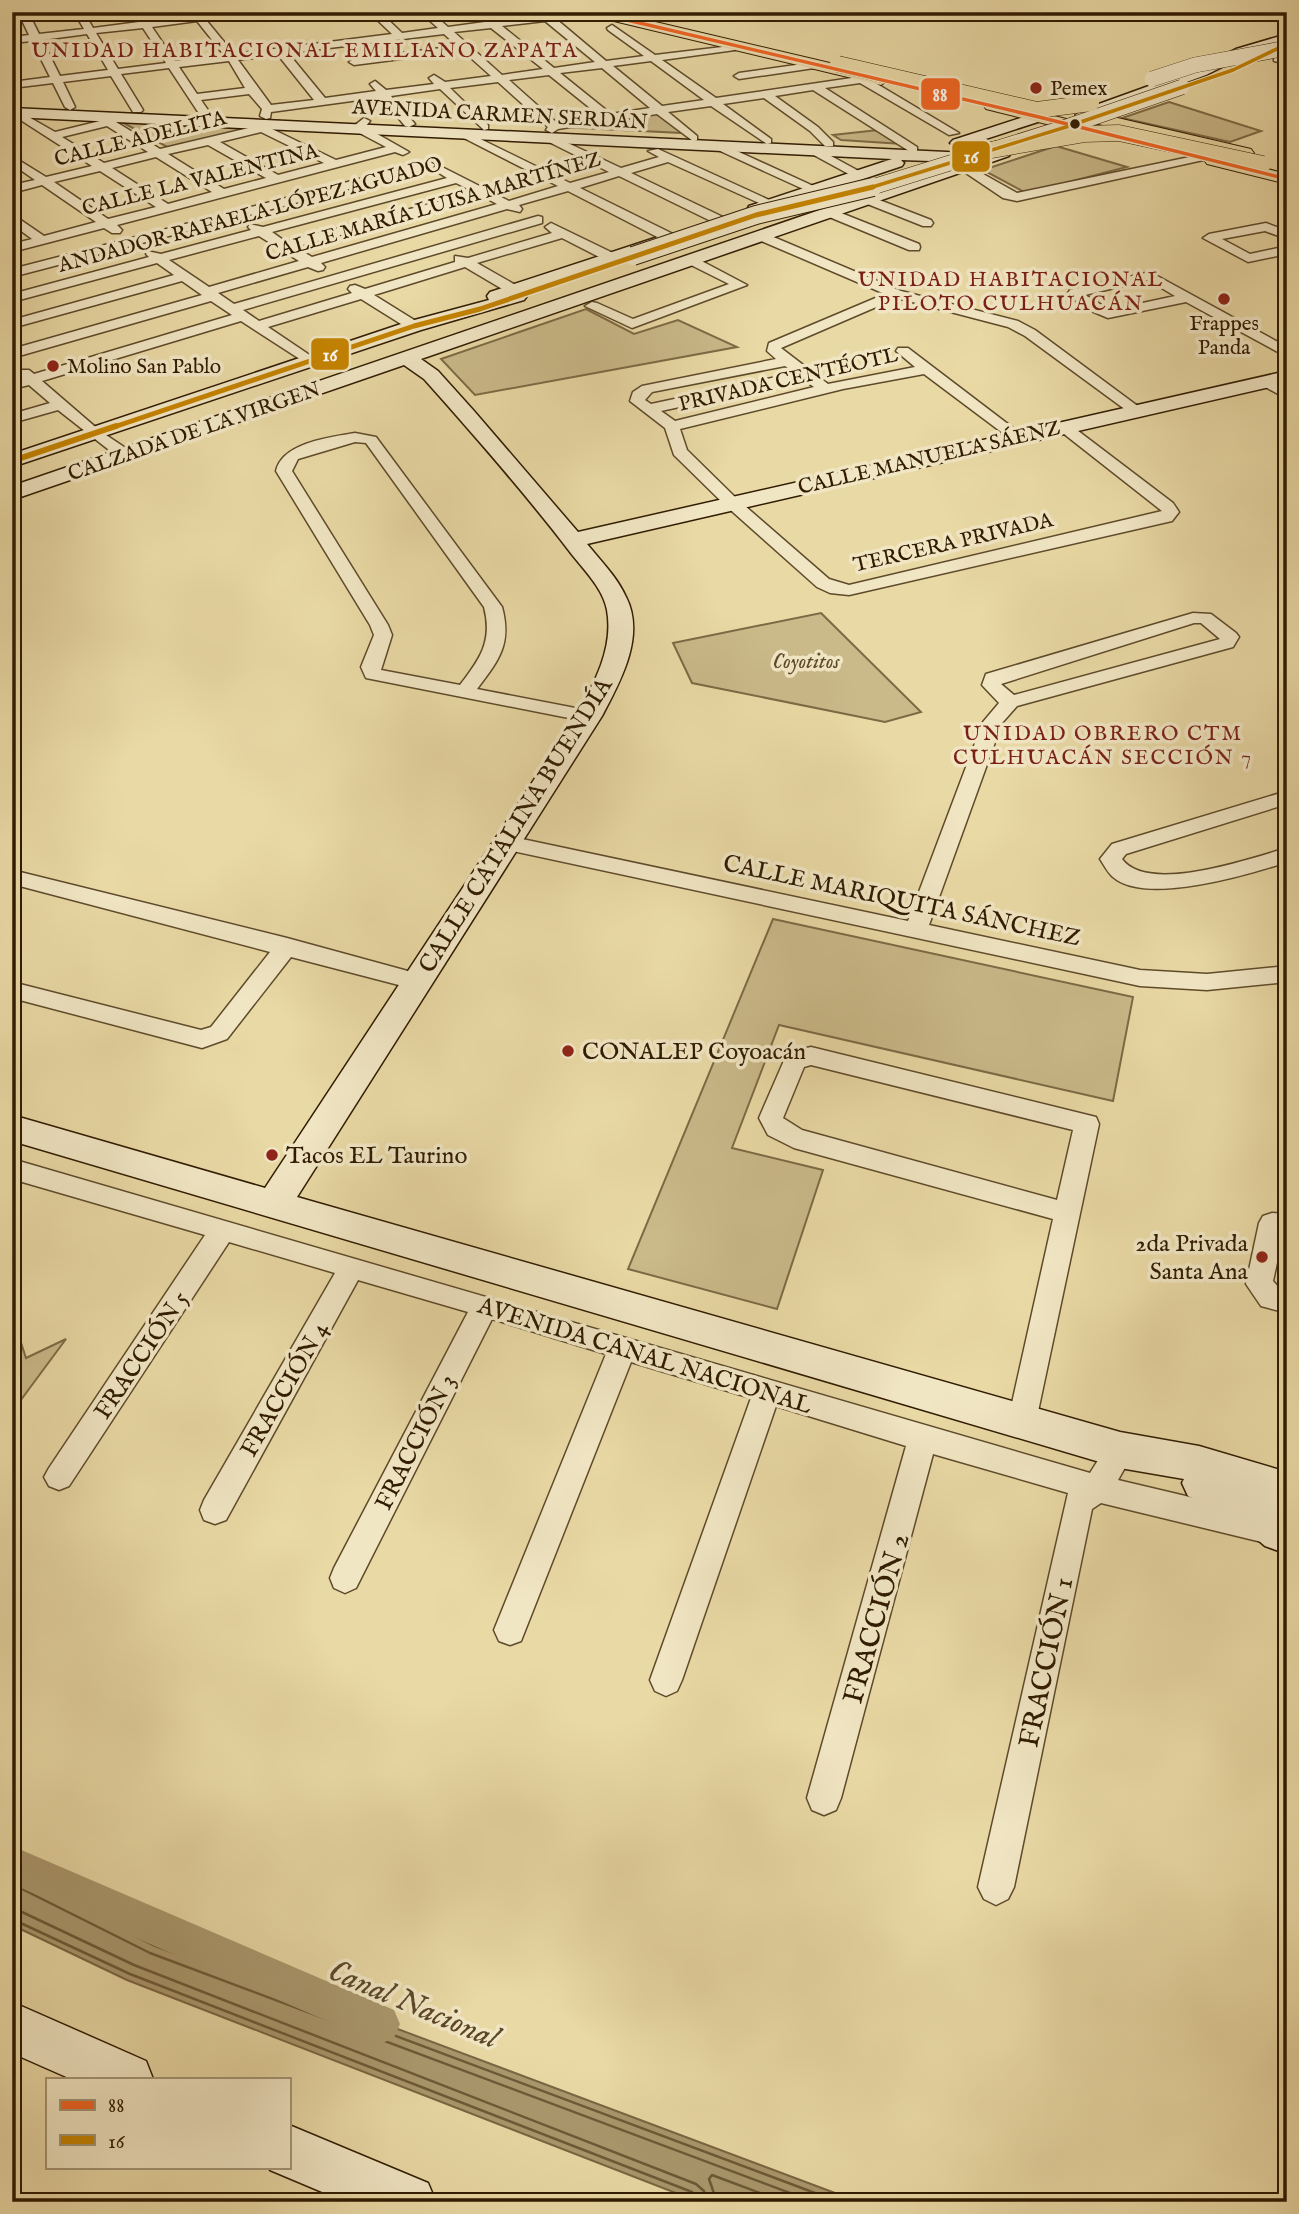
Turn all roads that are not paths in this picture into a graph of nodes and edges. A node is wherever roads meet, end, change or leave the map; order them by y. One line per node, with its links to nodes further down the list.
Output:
1 (23, 12): 16 (street)
2 (79, 12): 15 (street)
3 (137, 12): 12 (street)
4 (251, 12): 9 (street)
5 (374, 12): 17 (street)
6 (425, 12): 14 (street)
7 (478, 12): 13 (street)
8 (592, 12): 10 (street); 11 (main road)
9 (196, 15): 12 (street); 26 (street)
10 (544, 15): 13 (street); 29 (street)
11 (635, 18): 20 (main road); 27 (street); 49 (main road)
12 (146, 25): 15 (street); 31 (street)
13 (496, 25): 14 (street); 33 (street)
14 (447, 31): 17 (street); 23 (street)
15 (88, 32): 16 (street); 34 (street)
16 (35, 37): 19 (street); 37 (street)
17 (401, 37): 21 (street)
18 (1287, 38): 49 (street)
19 (12, 40)
20 (711, 40): 22 (main road); 49 (main road, bridge)
21 (336, 45): 24 (street); 32 (street)
22 (735, 47): 27 (street, CALLE ADELITA); 30 (main road)
23 (466, 48): 28 (street); 36 (street)
24 (281, 52): 26 (street); 46 (street)
25 (1285, 54): 49 (street, CALZADA DE LA VIRGEN, bridge); 58 (street); 77 (street, CALZADA DE LA VIRGEN, bridge)
26 (232, 58): 31 (street); 42 (street)
27 (653, 58): 29 (street, CALLE ADELITA); 47 (street)
28 (419, 63): 32 (street); 40 (street)
29 (603, 64): 33 (street, CALLE ADELITA); 51 (street)
30 (817, 65): 35 (street); 38 (main road)
31 (172, 66): 34 (street); 45 (street)
32 (361, 70): 43 (street)
33 (551, 71): 36 (street, CALLE ADELITA); 55 (street)
34 (114, 72): 37 (street); 50 (street)
35 (739, 76)
36 (500, 78): 40 (street, CALLE ADELITA); 63 (street)
37 (57, 79): 39 (street); 48 (street)
38 (867, 79): 41 (street); 54 (main road); 67 (street)
39 (12, 85)
40 (442, 86): 43 (street, CALLE ADELITA); 62 (street)
41 (815, 87): 44 (street); 75 (street)
42 (252, 90): 45 (street); 57 (street)
43 (384, 93): 46 (street, CALLE ADELITA); 60 (street)
44 (766, 94): 47 (street); 73 (street)
45 (193, 98): 53 (street)
46 (322, 102): 57 (street, CALLE ADELITA)
47 (714, 102): 51 (street); 70 (street)
48 (70, 107): 50 (street, AVENIDA CARMEN SERDÁN); 52 (street, AVENIDA CARMEN SERDÁN)
49 (1086, 109): 58 (main road); 136 (street, CALZADA DE LA VIRGEN, bridge)
50 (137, 110): 53 (street, AVENIDA CARMEN SERDÁN)
51 (660, 110): 55 (street); 68 (street)
52 (17, 112): 56 (street, AVENIDA CARMEN SERDÁN); 65 (street)
53 (204, 113): 57 (street, AVENIDA CARMEN SERDÁN)
54 (1039, 117): 59 (main road); 67 (street, CALZADA DE LA VIRGEN)
55 (608, 118): 63 (street); 66 (street)
56 (104, 119): 57 (street, AVENIDA CARMEN SERDÁN); 65 (street); 76 (street)
57 (269, 119): 61 (street, AVENIDA CARMEN SERDÁN); 69 (street, CALLE ADELITA); 82 (street)
58 (1103, 120): 81 (main road)
59 (1061, 123): 74 (street, CALZADA DE LA VIRGEN); 78 (main road)
60 (409, 124): 61 (street, AVENIDA CARMEN SERDÁN); 62 (street, AVENIDA CARMEN SERDÁN)
61 (361, 125): 64 (street, AVENIDA CARMEN SERDÁN); 71 (street)
62 (484, 127): 63 (street, AVENIDA CARMEN SERDÁN)
63 (551, 131): 64 (street, AVENIDA CARMEN SERDÁN); 66 (street, AVENIDA CARMEN SERDÁN); 68 (street, AVENIDA CARMEN SERDÁN); 88 (street)
64 (462, 133): 94 (street)
65 (53, 136): 84 (street)
66 (628, 136): 72 (street, AVENIDA CARMEN SERDÁN); 79 (street)
67 (960, 137): 74 (street); 75 (street, CALZADA DE LA VIRGEN)
68 (693, 138): 70 (street, AVENIDA CARMEN SERDÁN)
69 (210, 141): 76 (street, CALLE ADELITA); 90 (street)
70 (767, 141): 73 (street, AVENIDA CARMEN SERDÁN)
71 (397, 148): 82 (street, CALLE LA VALENTINA); 83 (street)
72 (722, 148): 73 (street, AVENIDA CARMEN SERDÁN); 97 (street)
73 (822, 148): 75 (street, AVENIDA CARMEN SERDÁN); 89 (street)
74 (1012, 150): 77 (street, CALZADA DE LA VIRGEN)
75 (916, 152): 77 (street, AVENIDA CARMEN SERDÁN); 89 (street, CALZADA DE LA VIRGEN)
76 (159, 153): 84 (street, CALLE ADELITA); 98 (street)
77 (988, 154): 85 (street, CALZADA DE LA VIRGEN); 86 (main road, bridge); 145 (street, CALZADA DE LA VIRGEN, bridge)
78 (1204, 157): 85 (street); 92 (main road)
79 (670, 158): 88 (street, CALLE MARÍA LUISA MARTÍNEZ); 102 (street)
80 (12, 159): 93 (street)
81 (1287, 163)
82 (334, 164): 87 (street, CALLE LA VALENTINA)
83 (429, 164): 91 (street); 96 (street)
84 (103, 167): 93 (street, CALLE ADELITA); 105 (street)
85 (963, 167): 101 (street, CALZADA DE LA VIRGEN)
86 (1287, 170)
87 (303, 172): 90 (street, CALLE LA VALENTINA); 96 (street)
88 (620, 172): 94 (street, CALLE MARÍA LUISA MARTÍNEZ); 111 (street)
89 (860, 175): 97 (street, CALZADA DE LA VIRGEN)
90 (276, 179): 98 (street, CALLE LA VALENTINA)
91 (457, 179): 99 (street); 103 (street, ANDADOR RAFAELA LÓPEZ AGUADO)
92 (1287, 179)
93 (45, 181): 95 (street, CALLE ADELITA); 112 (street)
94 (569, 187): 104 (street, CALLE MARÍA LUISA MARTÍNEZ); 119 (street)
95 (12, 189)
96 (332, 189): 103 (street); 107 (street)
97 (816, 190): 102 (street, CALZADA DE LA VIRGEN)
98 (221, 193): 100 (street, CALLE LA VALENTINA)
99 (485, 193): 104 (street); 109 (street)
100 (205, 197): 105 (street, CALLE LA VALENTINA); 107 (street)
101 (869, 200): 106 (street, CALZADA DE LA VIRGEN); 113 (street)
102 (772, 204): 111 (street, CALZADA DE LA VIRGEN)
103 (361, 205): 109 (street); 114 (street, ANDADOR RAFAELA LÓPEZ AGUADO)
104 (508, 205): 110 (street); 115 (street, CALLE MARÍA LUISA MARTÍNEZ)
105 (166, 208): 112 (street, CALLE LA VALENTINA)
106 (831, 213): 118 (street, CALZADA DE LA VIRGEN); 123 (street)
107 (234, 215): 114 (street); 121 (street)
108 (12, 218): 120 (street)
109 (387, 219): 115 (street); 122 (street)
110 (538, 220): 116 (street); 125 (street)
111 (721, 221): 119 (street, CALZADA DE LA VIRGEN)
112 (106, 223): 120 (street, CALLE LA VALENTINA); 121 (street)
113 (927, 223)
114 (261, 232): 122 (street); 129 (street, ANDADOR RAFAELA LÓPEZ AGUADO)
115 (411, 233): 125 (street); 131 (street, CALLE MARÍA LUISA MARTÍNEZ)
116 (564, 233): 128 (street); 132 (street)
117 (1287, 235): 126 (street); 126 (street)
118 (764, 237): 130 (street, CALZADA DE LA VIRGEN); 140 (street)
119 (670, 238): 128 (street, CALZADA DE LA VIRGEN)
120 (41, 240): 124 (street, CALLE LA VALENTINA)
121 (133, 241): 129 (street); 133 (street)
122 (285, 246): 131 (street)
123 (914, 247)
124 (12, 248)
125 (440, 248): 132 (street); 135 (street)
126 (1226, 248): 127 (street)
127 (1287, 250)
128 (610, 257): 137 (street, CALZADA DE LA VIRGEN)
129 (159, 259): 134 (street); 142 (street, ANDADOR RAFAELA LÓPEZ AGUADO)
130 (694, 261): 136 (street, CALZADA DE LA VIRGEN); 143 (street)
131 (310, 262): 135 (street); 138 (street, CALLE MARÍA LUISA MARTÍNEZ)
132 (466, 263): 137 (street); 139 (street)
133 (12, 273)
134 (184, 276): 138 (street); 146 (street)
135 (337, 278): 139 (street); 144 (street)
136 (614, 286): 152 (street, CALZADA DE LA VIRGEN)
137 (514, 290): 145 (street, CALZADA DE LA VIRGEN)
138 (210, 294): 144 (street); 150 (street, CALLE MARÍA LUISA MARTÍNEZ)
139 (363, 294): 147 (street); 148 (street)
140 (896, 294): 153 (street); 166 (street)
141 (1188, 297): 141 (street); 151 (street)
142 (12, 298)
143 (592, 306)
144 (236, 312): 147 (street); 159 (street)
145 (448, 316): 148 (street, CALZADA DE LA VIRGEN)
146 (12, 324)
147 (257, 326): 155 (street)
148 (414, 326): 155 (street, CALZADA DE LA VIRGEN)
149 (903, 351): 156 (street, PRIVADA CENTÉOTL)
150 (12, 354)
151 (1287, 354)
152 (408, 359): 172 (street, CALZADA DE LA VIRGEN); 176 (street, CALLE CATALINA BUENDÍA)
153 (787, 361): 157 (street); 165 (street)
154 (12, 362): 159 (street)
155 (309, 362): 170 (street, CALZADA DE LA VIRGEN)
156 (927, 369): 162 (street, PRIVADA CENTÉOTL); 171 (street, PRIVADA CENTÉOTL)
157 (806, 375): 162 (street); 165 (street)
158 (1287, 376): 160 (street, CALLE MANUELA SÁENZ)
159 (32, 379): 161 (street); 164 (street)
160 (1265, 382): 163 (street); 166 (street, CALLE MANUELA SÁENZ)
161 (12, 385)
162 (827, 390): 168 (street, PRIVADA CENTÉOTL)
163 (1287, 394)
164 (62, 404): 167 (street); 170 (street)
165 (649, 410): 168 (street)
166 (1135, 410): 169 (street, CALLE MANUELA SÁENZ)
167 (12, 419)
168 (672, 426): 175 (street, PRIVADA CENTÉOTL)
169 (1064, 426): 171 (street, CALLE MANUELA SÁENZ); 175 (street, TERCERA PRIVADA)
170 (95, 434): 172 (street); 173 (street, CALZADA DE LA VIRGEN)
171 (1017, 437): 175 (street, CALLE MANUELA SÁENZ)
172 (124, 454): 174 (street, CALZADA DE LA VIRGEN)
173 (12, 461)
174 (12, 493)
175 (731, 502): 176 (street, CALLE MANUELA SÁENZ)
176 (573, 540): 179 (street, CALLE CATALINA BUENDÍA)
177 (465, 692): 177 (street); 179 (street)
178 (1010, 702): 178 (street); 184 (street)
179 (589, 716): 181 (street, CALLE CATALINA BUENDÍA)
180 (1287, 797): 182 (street)
181 (508, 844): 184 (street, CALLE MARIQUITA SÁNCHEZ); 187 (street, CALLE CATALINA BUENDÍA)
182 (1287, 855)
183 (12, 877): 185 (street)
184 (916, 930): 186 (street, CALLE MARIQUITA SÁNCHEZ)
185 (287, 946): 187 (street); 188 (street)
186 (1287, 974)
187 (418, 982): 191 (street, CALLE CATALINA BUENDÍA)
188 (12, 990)
189 (12, 1128): 191 (street, AVENIDA CANAL NACIONAL)
190 (12, 1169): 194 (street, AVENIDA CANAL NACIONAL)
191 (274, 1203): 200 (street, AVENIDA CANAL NACIONAL)
192 (1067, 1213): 192 (street); 200 (street)
193 (1287, 1225): 196 (street)
194 (222, 1231): 195 (street, AVENIDA CANAL NACIONAL); 203 (street, FRACCIÓN 5)
195 (352, 1267): 197 (street, AVENIDA CANAL NACIONAL); 206 (street, FRACCIÓN 4)
196 (1287, 1302)
197 (485, 1306): 198 (street, AVENIDA CANAL NACIONAL); 208 (street, FRACCIÓN 3)
198 (622, 1348): 199 (street, AVENIDA CANAL NACIONAL); 209 (street)
199 (767, 1392): 201 (street, AVENIDA CANAL NACIONAL); 210 (street)
200 (1022, 1421): 202 (street, AVENIDA CANAL NACIONAL)
201 (923, 1438): 204 (street, AVENIDA CANAL NACIONAL); 211 (street, FRACCIÓN 2)
202 (1129, 1452): 204 (street, FRACCIÓN 1); 205 (street, AVENIDA CANAL NACIONAL); 207 (street, AVENIDA CANAL NACIONAL)
203 (60, 1477)
204 (1097, 1488): 207 (street, AVENIDA CANAL NACIONAL); 212 (street, FRACCIÓN 1)
205 (1287, 1490)
206 (215, 1510)
207 (1283, 1534)
208 (345, 1578)
209 (510, 1630)
210 (666, 1679)
211 (824, 1798)
212 (996, 1887)
213 (12, 2027): 214 (street)
214 (126, 2078)
215 (290, 2151): 216 (street)
216 (409, 2202)

